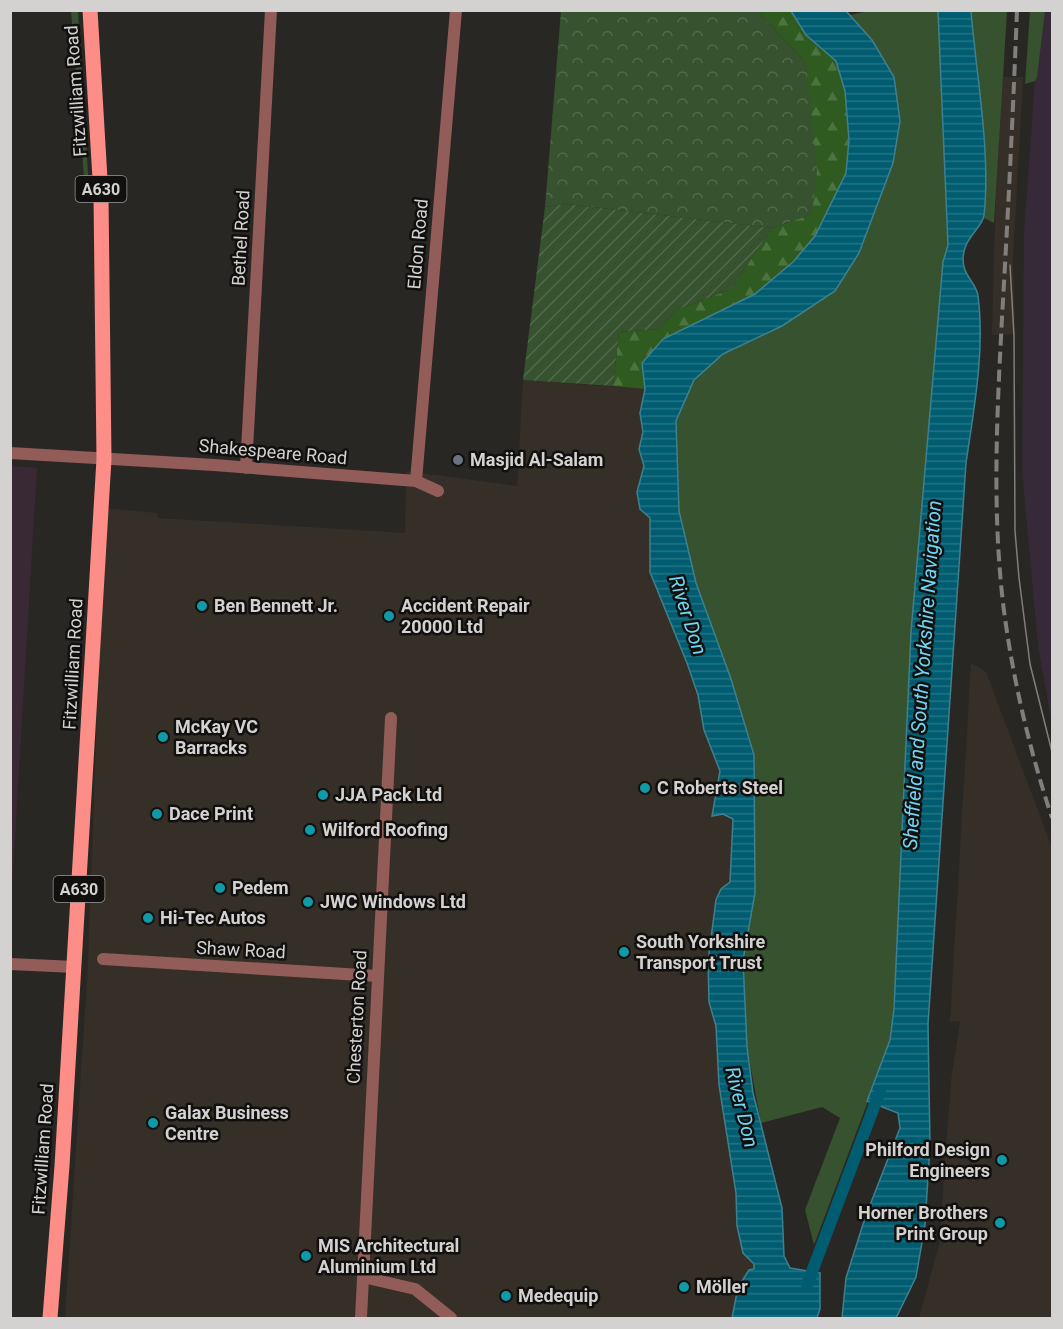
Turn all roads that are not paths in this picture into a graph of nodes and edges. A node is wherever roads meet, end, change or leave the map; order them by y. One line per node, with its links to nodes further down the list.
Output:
1 (90, 10): 5 (main road, Fitzwilliam Road / A630)
2 (271, 10): 6 (street, Bethel Road)
3 (456, 10): 7 (street, Eldon Road)
4 (10, 453): 5 (street, Shakespeare Road)
5 (104, 459): 6 (street, Shakespeare Road); 12 (main road, Fitzwilliam Road / A630)
6 (246, 468): 7 (street, Shakespeare Road)
7 (416, 482): 8 (street, Shakespeare Road)
8 (438, 491)
9 (391, 718): 13 (street, Chesterton Road)
10 (103, 959): 13 (street, Shaw Road)
11 (10, 964): 12 (street)
12 (75, 967): 15 (main road, Fitzwilliam Road / A630)
13 (377, 976): 14 (street, Chesterton Road)
14 (363, 1277): 16 (street, Chesterton Road); 17 (street)
15 (50, 1318)
16 (362, 1318)
17 (451, 1318)

